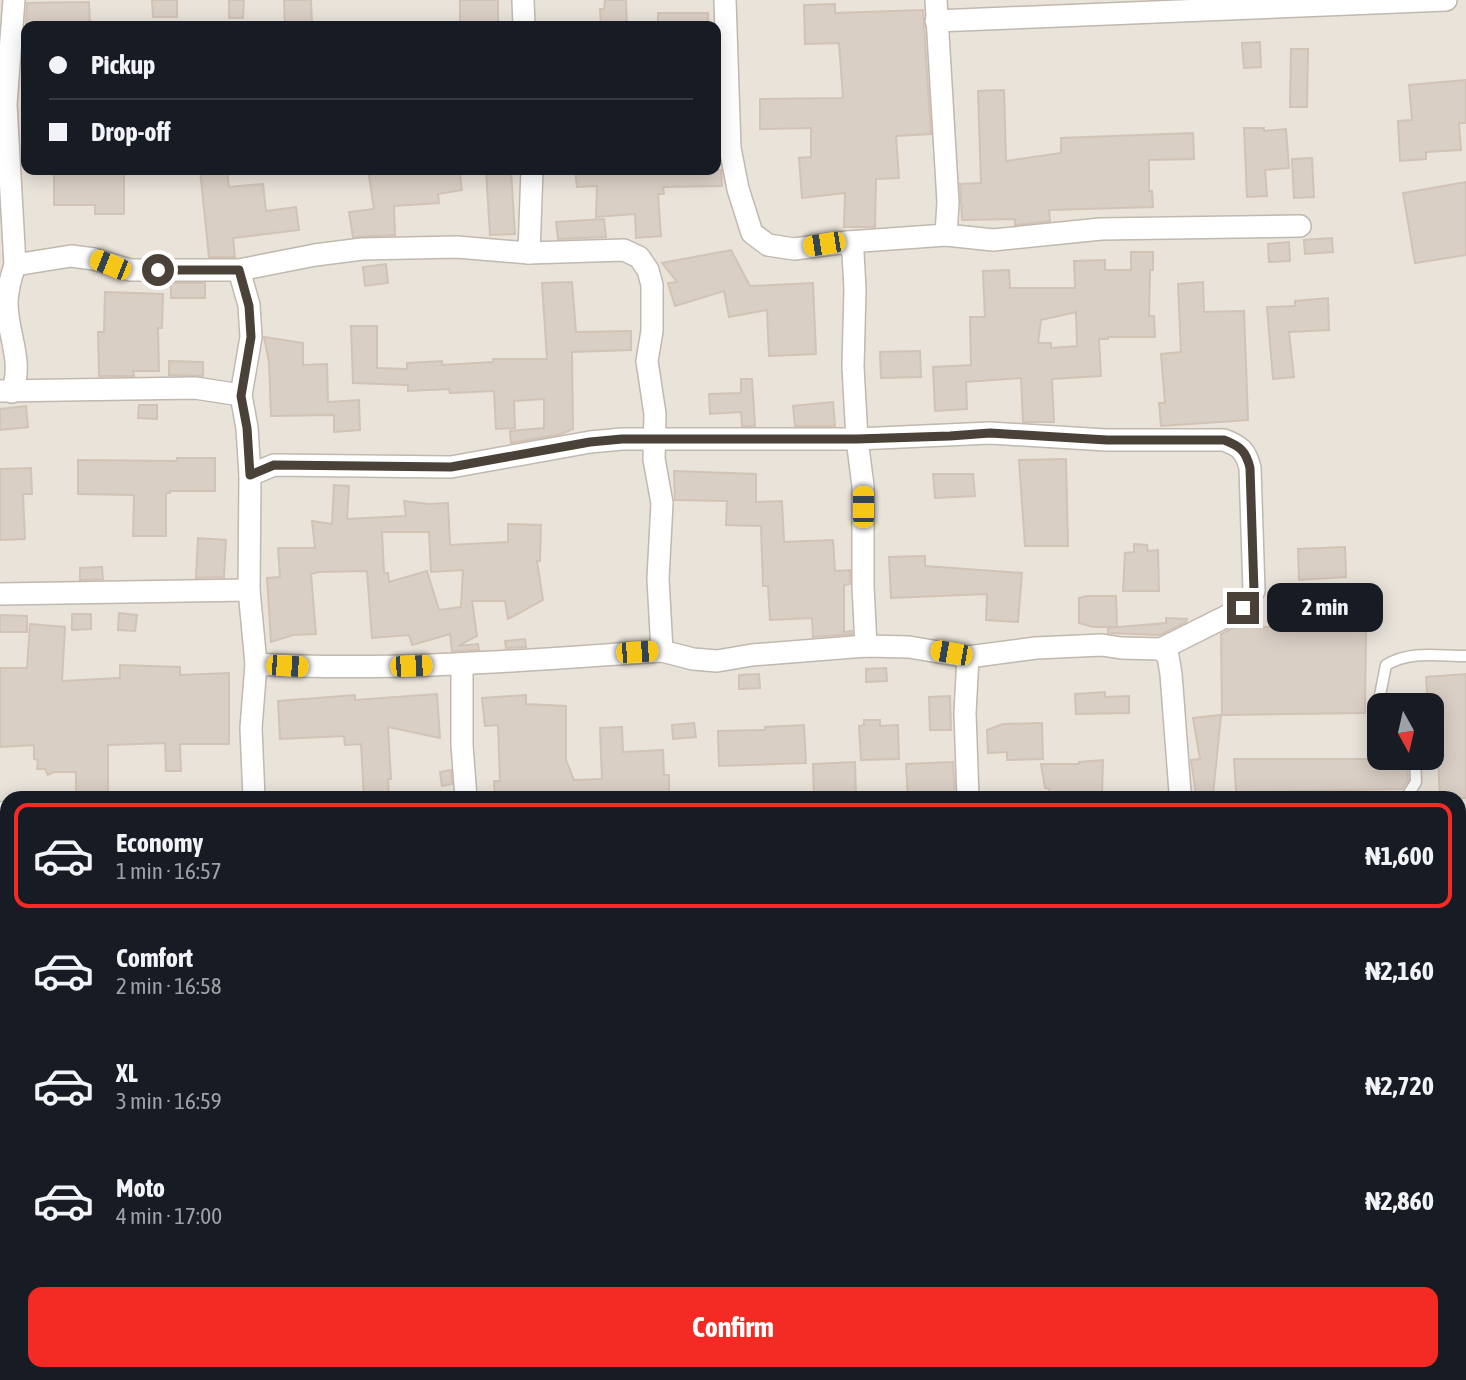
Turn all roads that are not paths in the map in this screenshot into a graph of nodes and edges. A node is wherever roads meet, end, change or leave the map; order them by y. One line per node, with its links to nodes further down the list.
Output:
1 (14, 0): 8 (street)
2 (523, 0): 7 (street)
3 (725, 0): 13 (street)
4 (1446, 0): 5 (street)
5 (1149, 6): 6 (street)
6 (936, 11): 12 (street)
7 (524, 21)
8 (19, 45): 9 (street)
9 (5, 163): 15 (street)
10 (533, 175): 14 (street)
11 (1300, 226): 12 (street)
12 (946, 235): 13 (street)
13 (848, 242): 19 (street)
14 (528, 253): 16 (street); 20 (street)
15 (15, 265): 16 (street); 17 (street)
16 (239, 270): 18 (street)
17 (6, 391): 18 (street)
18 (241, 396): 21 (street)
19 (857, 439): 20 (street); 24 (street); 25 (street)
20 (654, 440): 21 (street); 26 (street)
21 (250, 475): 22 (street)
22 (249, 590): 23 (street); 29 (street)
23 (0, 594)
24 (866, 646): 26 (street); 28 (street)
25 (1161, 649): 28 (street); 36 (street)
26 (662, 651): 30 (street)
27 (1466, 656): 31 (lane)
28 (968, 657): 35 (street)
29 (256, 664): 30 (street); 33 (street)
30 (461, 665): 34 (street)
31 (1380, 693)
32 (1416, 770): 37 (lane)
33 (254, 791)
34 (465, 791)
35 (968, 791)
36 (1180, 791)
37 (1410, 791)

